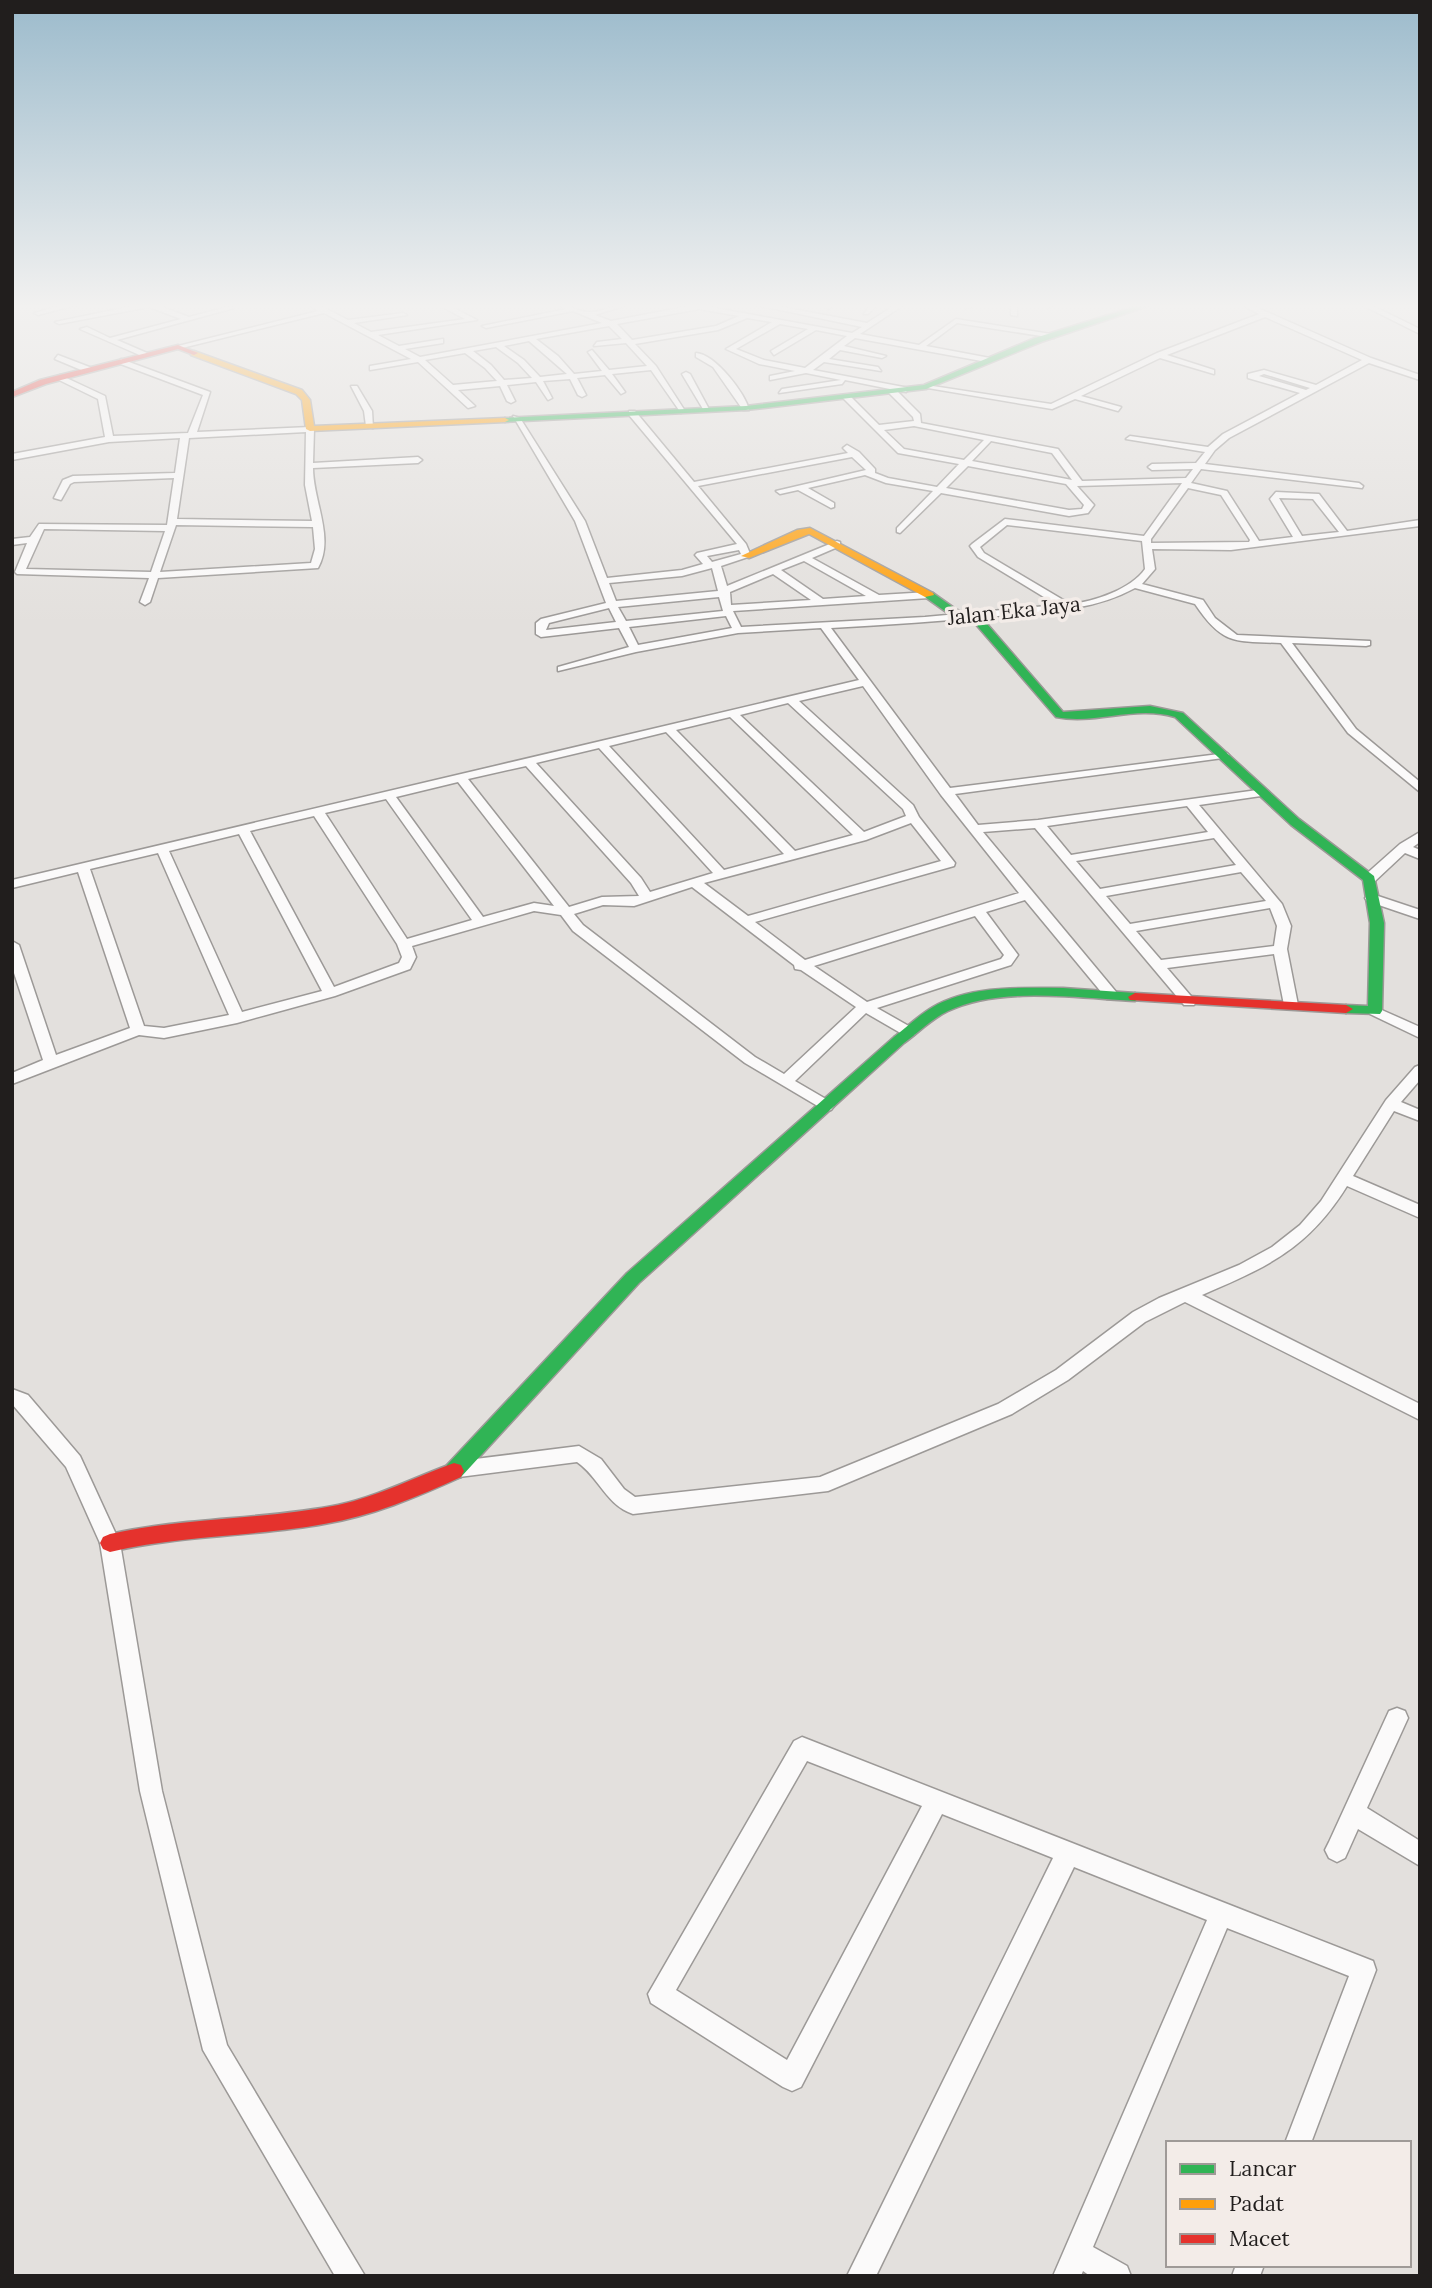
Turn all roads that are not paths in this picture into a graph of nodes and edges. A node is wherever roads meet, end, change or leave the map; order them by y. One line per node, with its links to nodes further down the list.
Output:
1 (104, 411): 16 (street)
2 (200, 411): 15 (street)
3 (307, 411): 14 (street)
4 (368, 411): 12 (street)
5 (681, 411): 9 (street)
6 (859, 411): 13 (street)
7 (913, 411): 11 (street)
8 (1273, 411): 20 (street)
9 (632, 413): 10 (street); 34 (street)
10 (516, 418): 12 (street); 60 (street)
11 (914, 424): 13 (street); 17 (street)
12 (370, 426): 14 (street)
13 (876, 428): 24 (street)
14 (310, 429): 15 (street); 25 (street)
15 (189, 435): 16 (street); 29 (street)
16 (109, 439): 22 (street)
17 (989, 439): 24 (street); 33 (street)
18 (1130, 439): 20 (street)
19 (846, 447): 21 (street)
20 (1210, 450): 26 (street)
21 (856, 454): 28 (street); 34 (street)
22 (12, 457)
23 (418, 460): 25 (street)
24 (964, 462): 31 (street); 37 (street)
25 (309, 466): 45 (street)
26 (1199, 466): 27 (street); 30 (street); 32 (street)
27 (1152, 467)
28 (868, 473): 36 (street); 37 (street)
29 (180, 475): 40 (street); 46 (street)
30 (1299, 479): 35 (street); 39 (street)
31 (1069, 482): 33 (street); 42 (street)
32 (1188, 482): 33 (street); 52 (street); 54 (street)
33 (1080, 484)
34 (690, 485): 55 (street)
35 (1359, 486)
36 (800, 487): 38 (street); 41 (street)
37 (937, 489): 42 (street); 47 (street)
38 (780, 491)
39 (1296, 495): 48 (street); 50 (street)
40 (58, 498)
41 (831, 505)
42 (1027, 505): 43 (street)
43 (1005, 522): 52 (street); 69 (street)
44 (1420, 523): 48 (street)
45 (318, 524): 46 (street); 59 (street)
46 (171, 525): 49 (street); 59 (street)
47 (900, 530)
48 (1345, 534): 50 (street)
49 (33, 539): 51 (street); 59 (street)
50 (1299, 539): 54 (street)
51 (12, 542)
52 (1146, 543): 54 (street); 61 (street)
53 (837, 544): 55 (street); 56 (street); 64 (street)
54 (1253, 544)
55 (745, 551): 57 (street); 57 (street)
56 (804, 558): 58 (street); 65 (street)
57 (713, 564): 60 (street); 62 (street)
58 (773, 569): 63 (street); 66 (street)
59 (155, 575): 67 (street)
60 (603, 581): 68 (street)
61 (1132, 584): 69 (street, Jalan Eka Jaya); 75 (street)
62 (725, 591): 63 (street); 68 (street); 70 (street)
63 (749, 593): 66 (street); 70 (street)
64 (929, 595): 65 (street); 71 (street)
65 (875, 597): 66 (street)
66 (820, 601)
67 (145, 602)
68 (613, 604): 72 (street); 72 (street)
69 (1068, 607): 71 (street, Jalan Eka Jaya)
70 (729, 611): 72 (street); 74 (street)
71 (973, 617): 73 (street, Jalan Eka Jaya); 84 (street)
72 (622, 625): 77 (street)
73 (824, 625): 74 (street, Jalan Eka Jaya); 79 (street)
74 (738, 630): 77 (street, Jalan Eka Jaya)
75 (1286, 642): 76 (street); 87 (street)
76 (1366, 643)
77 (635, 649): 78 (street, Jalan Eka Jaya)
78 (562, 669)
79 (864, 682): 80 (street); 88 (street)
80 (789, 698): 81 (street); 93 (street)
81 (731, 712): 82 (street); 99 (street)
82 (667, 727): 83 (street); 103 (street)
83 (600, 743): 85 (street); 107 (street)
84 (1223, 755): 88 (street); 89 (street)
85 (528, 761): 86 (street); 113 (street)
86 (461, 778): 90 (street); 116 (street)
87 (1420, 788)
88 (945, 792): 96 (street)
89 (1261, 792): 91 (street); 108 (street)
90 (389, 795): 92 (street); 119 (street)
91 (1190, 802): 94 (street); 97 (street)
92 (318, 812): 95 (street); 122 (street)
93 (913, 818): 99 (street); 120 (street)
94 (1038, 824): 96 (street); 104 (street)
95 (243, 830): 101 (street); 127 (street)
96 (975, 830): 112 (street)
97 (1216, 834): 104 (street); 106 (street)
98 (1420, 836): 100 (street)
99 (862, 837): 103 (street)
100 (1404, 848): 102 (street); 108 (street)
101 (162, 849): 105 (street); 133 (street)
102 (1420, 855)
103 (793, 856): 107 (street)
104 (1067, 859): 111 (street)
105 (83, 867): 110 (street); 134 (street)
106 (1245, 867): 111 (street); 115 (street)
107 (722, 875): 109 (street)
108 (1369, 879): 114 (street)
109 (694, 882): 113 (street); 120 (street)
110 (12, 884)
111 (1095, 894): 121 (street)
112 (1028, 895): 117 (street); 128 (street)
113 (647, 898): 116 (street)
114 (1372, 898): 118 (street); 132 (street)
115 (1273, 904): 121 (street); 124 (street)
116 (562, 911): 119 (street); 140 (street)
117 (978, 911): 126 (street); 131 (street)
118 (1420, 915)
119 (479, 921): 122 (street)
120 (746, 921): 126 (street)
121 (1126, 929): 125 (street)
122 (404, 944): 127 (street)
123 (12, 945): 137 (street)
124 (1280, 949): 125 (street); 130 (street)
125 (1156, 965): 129 (street)
126 (800, 966): 131 (street)
127 (330, 993): 133 (street)
128 (1112, 996): 129 (street); 135 (street)
129 (1189, 1002): 130 (street)
130 (1291, 1005): 132 (street)
131 (863, 1008): 135 (street); 140 (street)
132 (1375, 1011): 136 (street)
133 (237, 1018): 134 (street)
134 (138, 1030): 137 (street)
135 (909, 1032): 142 (street)
136 (1420, 1033)
137 (51, 1062): 139 (street)
138 (1420, 1070): 141 (street)
139 (12, 1079)
140 (785, 1083): 142 (street)
141 (1391, 1104): 143 (street); 144 (street)
142 (827, 1105): 149 (street)
143 (1420, 1116)
144 (1345, 1179): 145 (street); 146 (street)
145 (1420, 1212)
146 (1185, 1294): 148 (street); 149 (street)
147 (12, 1396): 150 (street)
148 (1420, 1413)
149 (459, 1469): 150 (street)
150 (110, 1543): 160 (street)
151 (1397, 1718): 153 (street)
152 (937, 1801): 152 (street); 155 (street)
153 (1354, 1813): 154 (street); 156 (street)
154 (1337, 1850)
155 (1068, 1853): 157 (street); 161 (street)
156 (1420, 1854)
157 (1221, 1913): 158 (street); 159 (street)
158 (1299, 2141)
159 (1072, 2264): 162 (street)
160 (351, 2276)
161 (861, 2276)
162 (1117, 2276)

